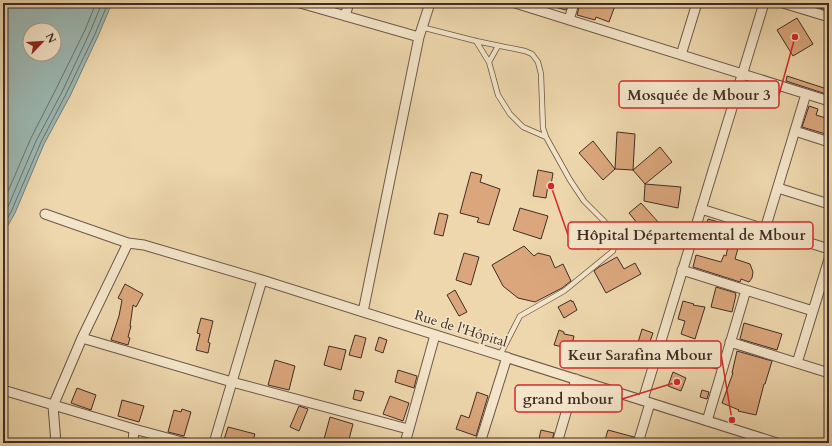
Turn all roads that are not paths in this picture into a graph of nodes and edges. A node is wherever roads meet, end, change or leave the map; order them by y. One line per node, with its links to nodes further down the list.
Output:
1 (300, 3): 9 (street)
2 (349, 3): 9 (street)
3 (430, 3): 12 (street)
4 (515, 3): 11 (street)
5 (574, 3): 11 (street)
6 (697, 3): 16 (street)
7 (764, 3): 18 (street)
8 (783, 3): 10 (street)
9 (345, 16): 13 (street)
10 (829, 17)
11 (569, 20): 16 (street)
12 (421, 27): 13 (street); 14 (lane)
13 (419, 37): 36 (street)
14 (476, 41): 15 (lane); 17 (lane)
15 (498, 46): 17 (lane); 22 (lane)
16 (681, 55): 18 (street)
17 (489, 62): 22 (lane)
18 (742, 74): 19 (street); 26 (street)
19 (806, 94): 20 (street); 21 (street)
20 (829, 101)
21 (795, 131): 23 (street); 24 (street)
22 (546, 138): 40 (lane)
23 (829, 142)
24 (778, 188): 25 (street); 28 (street)
25 (829, 204)
26 (701, 209): 28 (street); 32 (street)
27 (45, 214): 29 (street, Rue de l'Hôpital)
28 (765, 229): 30 (street)
29 (132, 243): 33 (street, Rue de l'Hôpital); 38 (street)
30 (829, 249)
31 (829, 259): 35 (street)
32 (682, 270): 34 (street); 46 (street)
33 (262, 280): 36 (street, Rue de l'Hôpital); 44 (street)
34 (746, 290): 35 (street); 39 (street)
35 (813, 311): 41 (street)
36 (362, 312): 37 (street, Rue de l'Hôpital)
37 (435, 335): 40 (street, Rue de l'Hôpital); 49 (street)
38 (82, 338): 44 (street); 47 (street)
39 (730, 342): 41 (street); 48 (street)
40 (504, 356): 43 (street, Rue de l'Hôpital); 57 (street)
41 (797, 363): 42 (street)
42 (829, 373)
43 (576, 379): 46 (street, Rue de l'Hôpital); 58 (street)
44 (232, 382): 49 (street); 55 (street)
45 (3, 390): 47 (street)
46 (646, 402): 48 (street, Rue de l'Hôpital); 59 (street)
47 (53, 406): 50 (street); 52 (street)
48 (707, 421): 51 (street, Rue de l'Hôpital)
49 (408, 429): 56 (street)
50 (134, 430): 53 (street); 54 (street)
51 (764, 441): 60 (street, Rue de l'Hôpital)
52 (56, 443)
53 (133, 443)
54 (186, 443)
55 (214, 443)
56 (405, 443)
57 (480, 443)
58 (557, 443)
59 (638, 443)
60 (777, 443)

